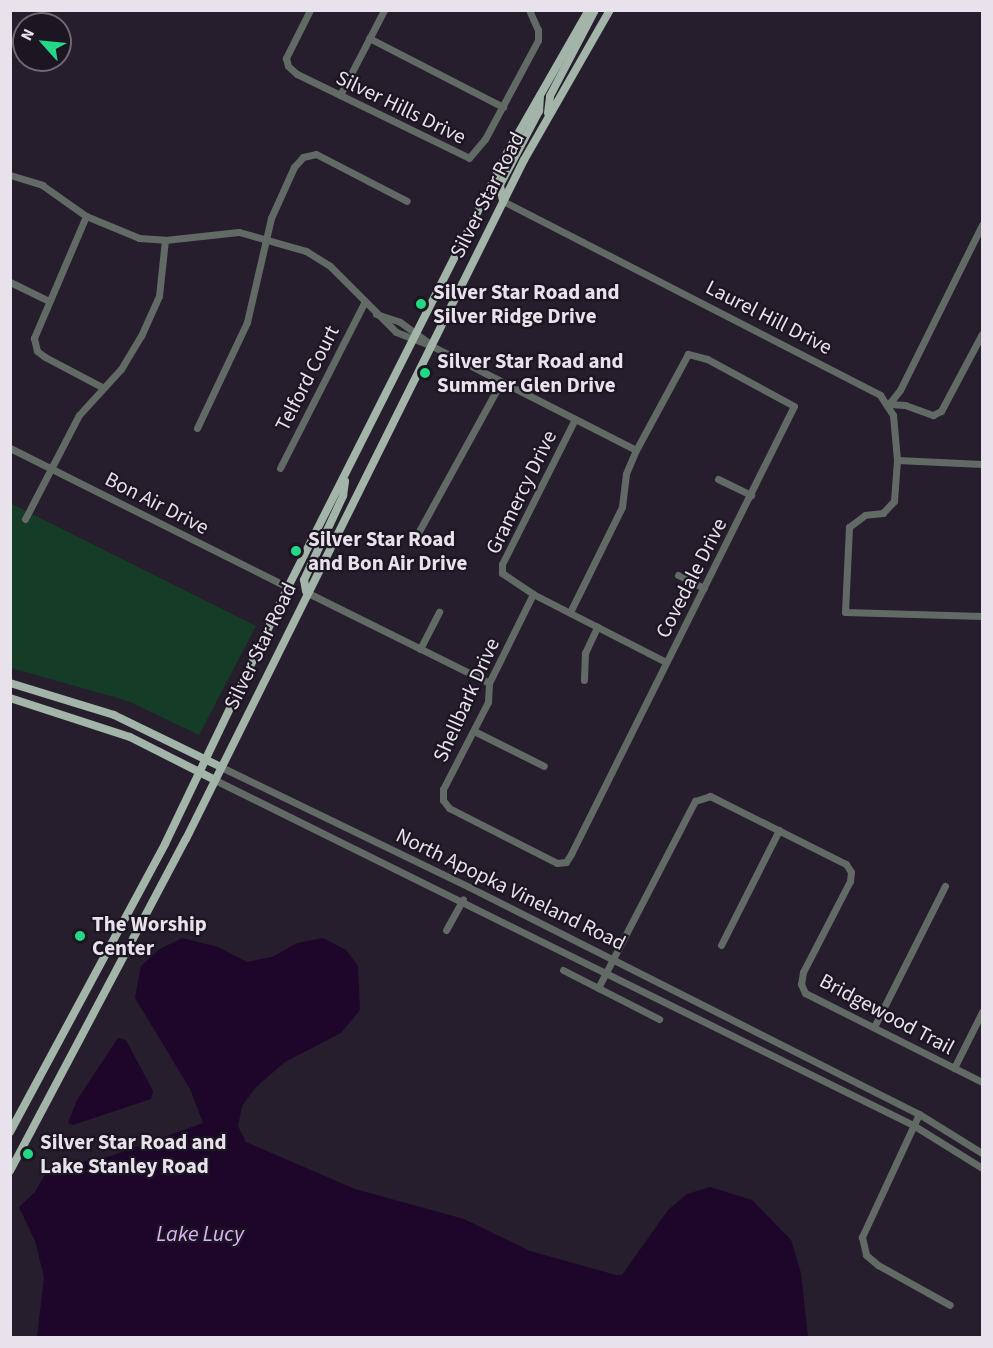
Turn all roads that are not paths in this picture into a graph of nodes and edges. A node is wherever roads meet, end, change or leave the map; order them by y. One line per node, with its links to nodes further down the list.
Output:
1 (310, 10): 9 (street, Silver Hills Drive)
2 (384, 10): 7 (street)
3 (529, 10): 10 (street, Silver Hills Drive)
4 (589, 10): 8 (main road, Silver Star Road)
5 (595, 10): 11 (main road)
6 (610, 10): 11 (main road, Silver Star Road)
7 (369, 38): 9 (street); 10 (street)
8 (540, 93): 14 (main road); 23 (main road, Silver Star Road)
9 (340, 96): 10 (street, Silver Hills Drive)
10 (503, 107)
11 (547, 119): 14 (main road, Silver Star Road)
12 (10, 175): 15 (street)
13 (407, 201): 17 (street)
14 (503, 201): 26 (main road, Silver Star Road); 29 (street, Laurel Hill Drive)
15 (86, 216): 18 (street); 20 (street)
16 (982, 225): 29 (street)
17 (264, 236): 18 (street); 21 (street); 31 (street)
18 (165, 240): 28 (street)
19 (10, 282): 20 (street)
20 (49, 301): 28 (street)
21 (363, 303): 22 (street); 36 (street, Telford Court)
22 (374, 314): 23 (street); 25 (street)
23 (418, 333): 25 (main road, Silver Star Road); 26 (street)
24 (982, 334): 29 (street)
25 (414, 341): 26 (street); 38 (main road, Silver Star Road)
26 (430, 345): 27 (street); 46 (main road, Silver Star Road)
27 (501, 382): 30 (street); 42 (street)
28 (102, 387): 37 (street)
29 (889, 404): 34 (street)
30 (575, 419): 33 (street); 47 (street, Gramercy Drive)
31 (197, 428)
32 (10, 448): 37 (street, Bon Air Drive)
33 (636, 450): 40 (street, Covedale Drive); 49 (street)
34 (897, 460): 35 (street); 50 (street)
35 (982, 464)
36 (280, 468)
37 (52, 469): 41 (street); 44 (street, Bon Air Drive)
38 (346, 475): 44 (main road, Silver Star Road); 46 (main road)
39 (718, 479): 40 (street)
40 (751, 495): 45 (street, Covedale Drive)
41 (25, 519)
42 (418, 534)
43 (678, 575): 45 (street)
44 (288, 587): 59 (main road, Silver Star Road)
45 (704, 588): 53 (street, Covedale Drive)
46 (306, 592): 52 (street); 61 (main road, Silver Star Road)
47 (533, 594): 49 (street, Gramercy Drive); 56 (street, Shellbark Drive)
48 (439, 612): 52 (street)
49 (570, 612): 51 (street, Gramercy Drive)
50 (982, 616)
51 (597, 627): 53 (street, Gramercy Drive); 54 (street)
52 (420, 649): 56 (street)
53 (666, 662): 65 (street, Covedale Drive)
54 (584, 680)
55 (10, 683): 59 (main road, North Apopka Vineland Road)
56 (489, 683): 58 (street, Shellbark Drive)
57 (10, 698): 62 (main road, North Apopka Vineland Road)
58 (474, 730): 60 (street); 65 (street, Shellbark Drive)
59 (206, 759): 61 (main road, North Apopka Vineland Road); 62 (main road, Silver Star Road)
60 (544, 766)
61 (221, 767): 63 (main road, Silver Star Road); 70 (street, North Apopka Vineland Road)
62 (200, 771): 63 (main road, North Apopka Vineland Road); 81 (main road, Silver Star Road)
63 (216, 780): 67 (street, North Apopka Vineland Road); 84 (main road, Silver Star Road)
64 (778, 830): 69 (street); 70 (street, Bridgewood Trail); 76 (street, Bridgewood Trail)
65 (557, 863)
66 (945, 886): 76 (street)
67 (463, 899): 68 (street); 72 (street, North Apopka Vineland Road)
68 (446, 930)
69 (721, 945)
70 (613, 959): 72 (street, Bridgewood Trail); 79 (street, North Apopka Vineland Road)
71 (563, 970): 73 (street)
72 (606, 971): 73 (street, Bridgewood Trail); 80 (street, North Apopka Vineland Road)
73 (598, 988): 75 (street)
74 (982, 1012): 77 (street)
75 (659, 1019)
76 (874, 1027): 77 (street, Bridgewood Trail)
77 (954, 1068): 78 (street, Bridgewood Trail)
78 (982, 1082)
79 (919, 1114): 80 (street); 82 (street, North Apopka Vineland Road)
80 (914, 1125): 83 (street, North Apopka Vineland Road); 85 (street)
81 (10, 1132)
82 (982, 1153)
83 (982, 1168)
84 (10, 1171)
85 (950, 1305)

